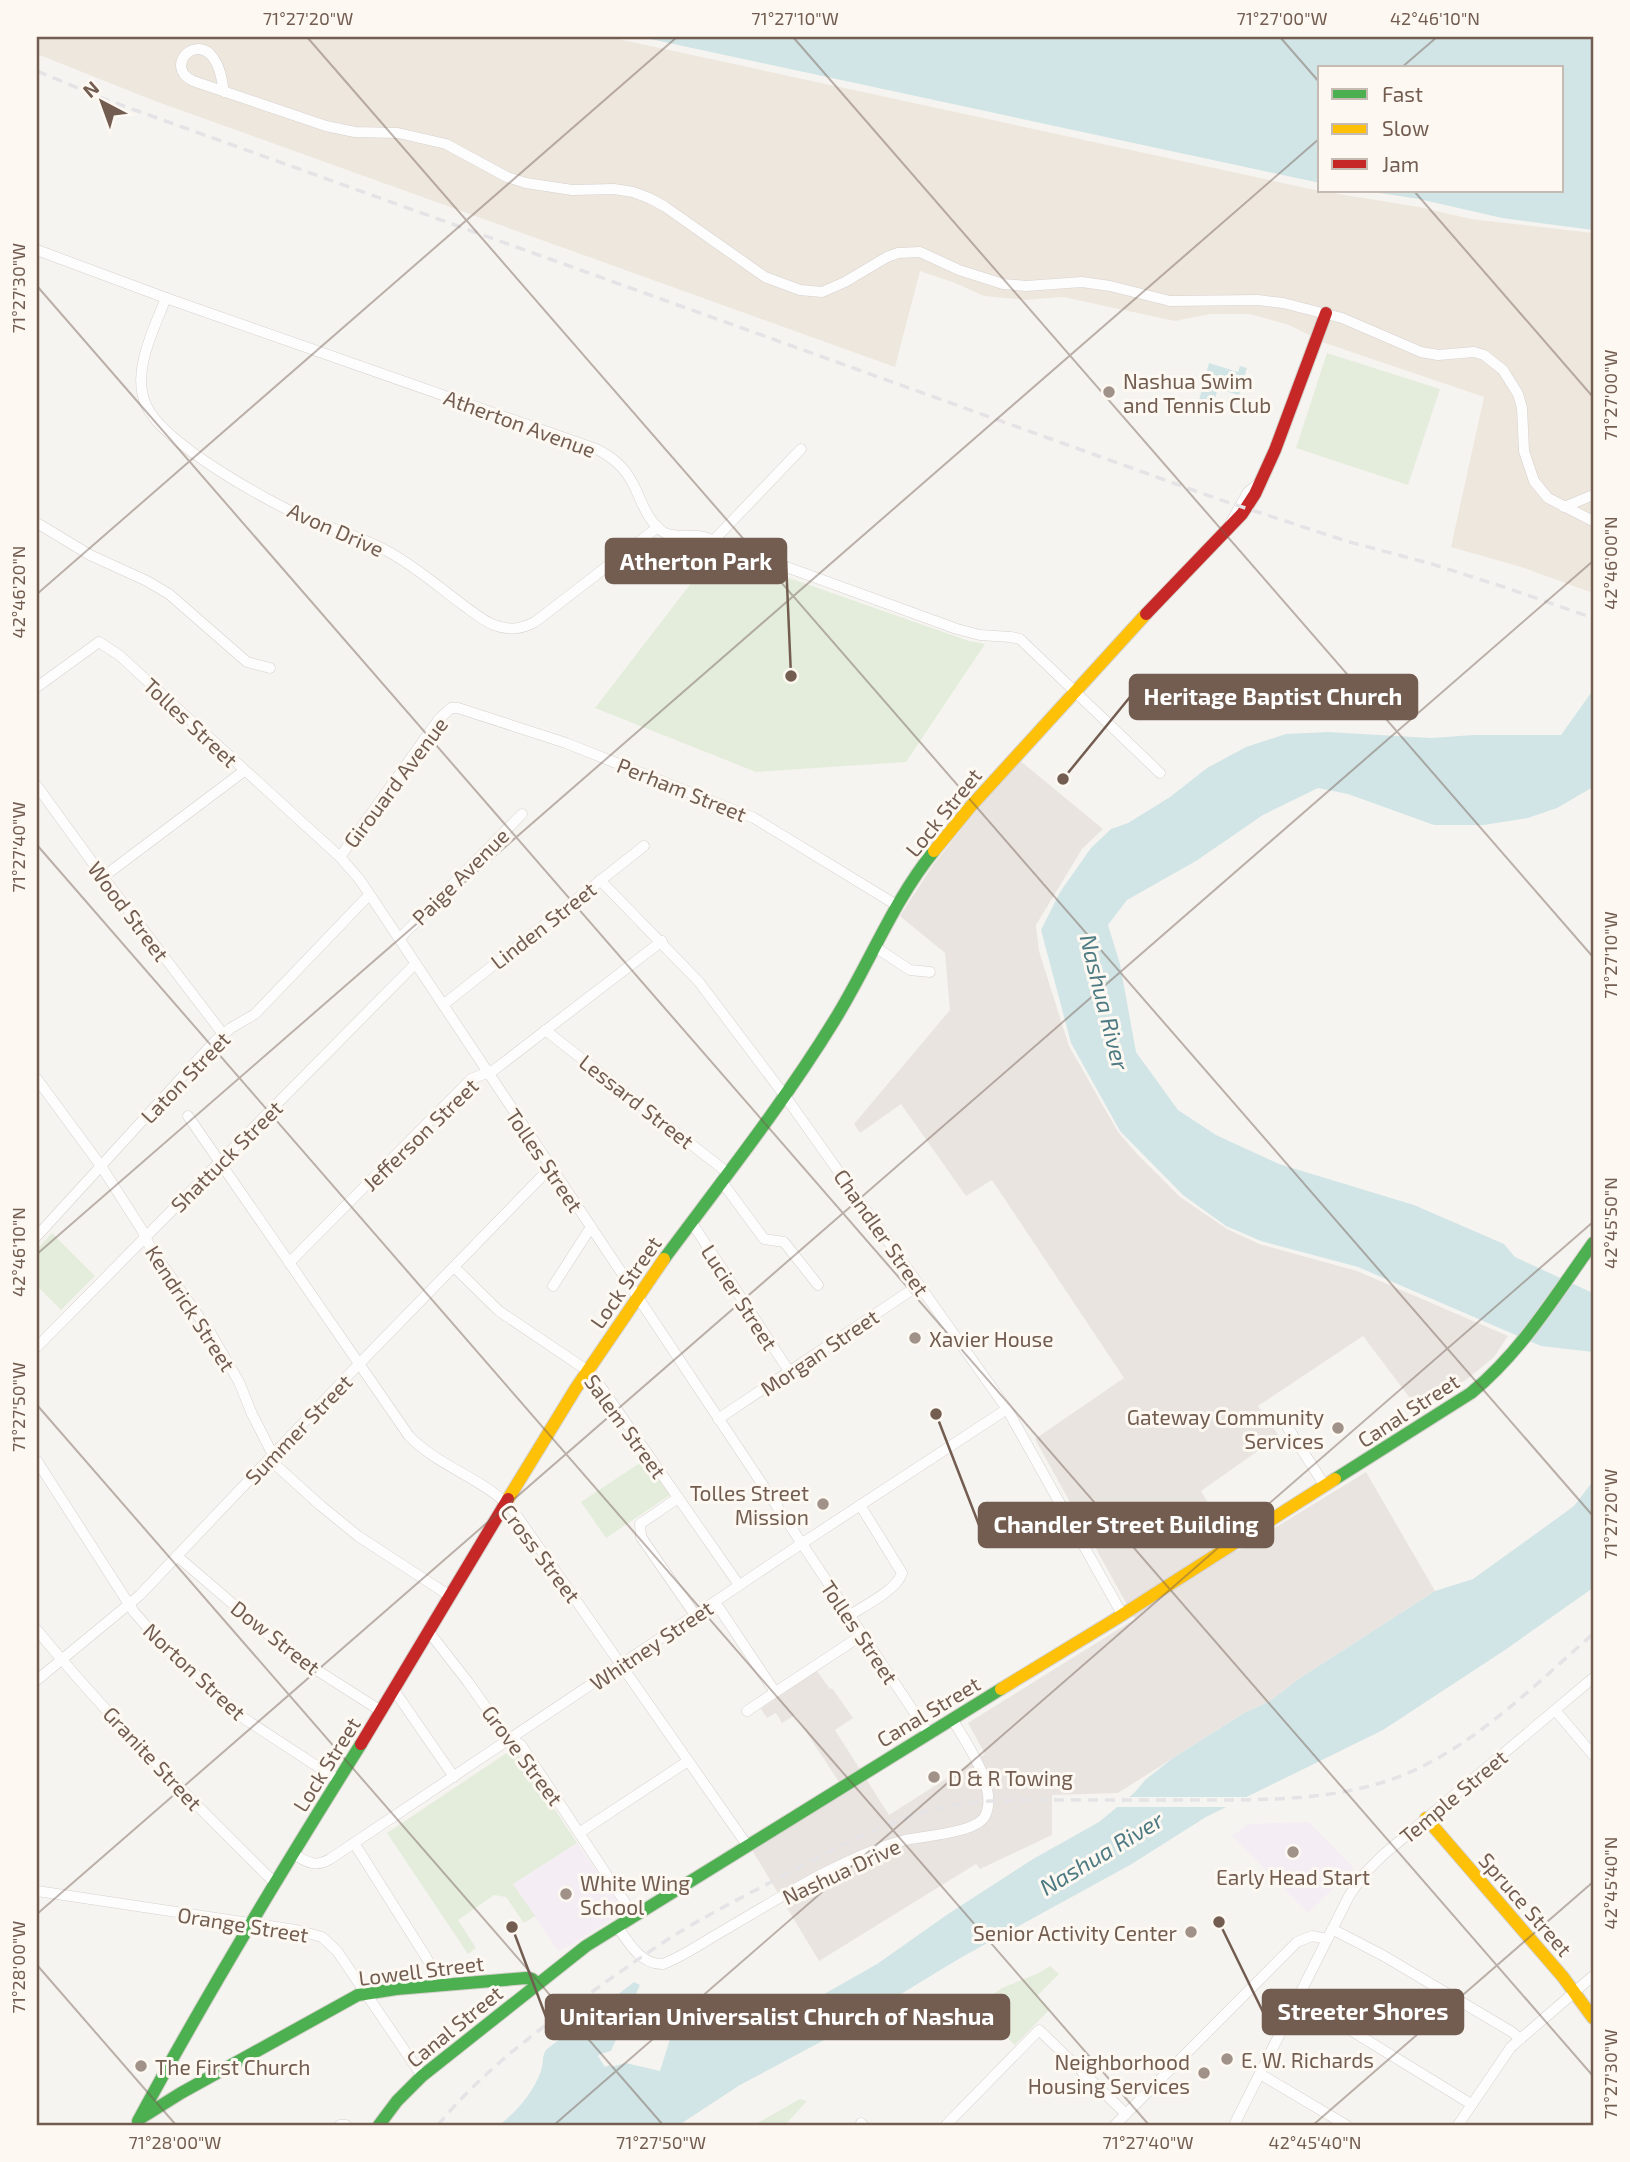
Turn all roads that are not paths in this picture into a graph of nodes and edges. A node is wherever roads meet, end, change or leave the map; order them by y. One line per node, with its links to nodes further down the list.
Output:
1 (224, 92): 1 (street); 4 (street)
2 (37, 250): 3 (street, Atherton Avenue)
3 (166, 298): 10 (street, Atherton Avenue); 10 (street, Avon Drive)
4 (1326, 313): 7 (street); 14 (street, Lock Street)
5 (801, 449): 11 (street)
6 (1593, 495): 7 (street)
7 (1564, 507): 8 (street)
8 (1593, 521)
9 (37, 523): 12 (street)
10 (658, 527): 11 (street)
11 (713, 541): 14 (street)
12 (270, 668)
13 (37, 687): 16 (street, Tolles Street)
14 (1075, 690): 17 (street); 25 (street, Lock Street)
15 (451, 708): 21 (street, Girouard Avenue); 25 (street, Perham Street)
16 (244, 771): 21 (street, Tolles Street); 22 (street)
17 (1160, 772)
18 (37, 786): 22 (street, Wood Street)
19 (522, 814): 26 (street, Paige Avenue)
20 (644, 846): 23 (street, Linden Street)
21 (340, 856): 24 (street, Tolles Street)
22 (103, 877): 33 (street, Wood Street)
23 (600, 880): 27 (street, Chandler Street); 31 (street, Linden Street)
24 (369, 895): 26 (street, Tolles Street); 33 (street, Laton Street)
25 (898, 906): 28 (street, Lock Street)
26 (398, 939): 29 (street, Tolles Street)
27 (662, 941): 32 (street, Jefferson Street); 36 (street, Chandler Street)
28 (875, 947): 30 (street); 36 (street, Lock Street)
29 (415, 964): 31 (street, Tolles Street); 38 (street, Shattuck Street)
30 (930, 972)
31 (443, 1005): 34 (street, Tolles Street)
32 (545, 1030): 34 (street, Jefferson Street); 41 (street, Lessard Street)
33 (223, 1034): 39 (street, Laton Street)
34 (486, 1072): 40 (street, Tolles Street); 47 (street, Jefferson Street)
35 (37, 1079): 39 (street, Kendrick Street)
36 (785, 1096): 41 (street, Lock Street); 50 (street, Chandler Street)
37 (188, 1116): 38 (street, Cross Street)
38 (219, 1163): 45 (street, Shattuck Street); 47 (street, Cross Street)
39 (101, 1166): 44 (street, Laton Street); 45 (street, Kendrick Street)
40 (550, 1168): 43 (street, Tolles Street); 48 (street, Summer Street)
41 (725, 1177): 42 (street, Lock Street); 49 (street, Lessard Street)
42 (692, 1223): 52 (street, Lock Street); 56 (street, Lucier Street)
43 (591, 1227): 51 (street); 52 (street, Tolles Street)
44 (37, 1236)
45 (145, 1238): 53 (street, Shattuck Street); 60 (street, Kendrick Street)
46 (1593, 1243): 62 (street, Canal Street)
47 (289, 1263): 54 (street, Cross Street)
48 (454, 1268): 54 (street, Summer Street); 55 (street, Salem Street)
49 (818, 1285)
50 (919, 1285): 56 (street, Morgan Street); 57 (street, Chandler Street)
51 (554, 1286)
52 (637, 1297): 55 (street, Lock Street); 58 (street, Tolles Street)
53 (37, 1347)
54 (359, 1364): 60 (street, Summer Street); 64 (street, Cross Street)
55 (587, 1371): 63 (street, Salem Street); 64 (street, Lock Street)
56 (789, 1371): 58 (street, Morgan Street)
57 (1007, 1409): 65 (street, Whitney Street); 72 (street, Chandler Street)
58 (719, 1419): 66 (street, Tolles Street)
59 (1288, 1428): 62 (street)
60 (272, 1457): 67 (street, Summer Street); 69 (street, Kendrick Street)
61 (37, 1461): 71 (street, Norton Street)
62 (1325, 1486): 72 (street, Canal Street)
63 (678, 1499): 68 (street, Salem Street); 73 (street)
64 (505, 1502): 69 (street, Lock Street); 79 (street, Cross Street)
65 (860, 1505): 66 (street, Whitney Street); 74 (street)
66 (801, 1544): 68 (street, Whitney Street); 74 (street, Tolles Street)
67 (177, 1556): 71 (street, Summer Street); 85 (street, Dow Street)
68 (739, 1585): 70 (street, Whitney Street)
69 (450, 1596): 76 (street, Lock Street)
70 (715, 1602): 73 (street, Whitney Street); 83 (street)
71 (129, 1605): 78 (street, Summer Street); 93 (street, Norton Street)
72 (1122, 1614): 87 (street, Canal Street)
73 (695, 1615): 79 (street, Whitney Street)
74 (850, 1615): 77 (street, Tolles Street)
75 (37, 1630): 78 (street, Granite Street)
76 (429, 1632): 82 (street, Lock Street); 89 (street, Grove Street)
77 (862, 1634): 83 (street); 88 (street, Tolles Street)
78 (61, 1660): 81 (street, Summer Street); 99 (street, Granite Street)
79 (622, 1665): 89 (street, Whitney Street); 91 (street, Cross Street)
80 (1593, 1678): 84 (street, Temple Street)
81 (37, 1680)
82 (394, 1690): 85 (street, Lock Street); 92 (street)
83 (775, 1692): 86 (street)
84 (1555, 1710): 90 (street); 94 (street, Temple Street)
85 (381, 1711): 93 (street, Lock Street)
86 (747, 1711)
87 (952, 1719): 88 (street, Canal Street); 103 (street, Nashua Drive)
88 (928, 1733): 97 (street, Canal Street)
89 (512, 1739): 92 (street, Whitney Street); 95 (street, Grove Street)
90 (1593, 1755)
91 (688, 1761): 95 (street); 97 (street, Cross Street)
92 (454, 1777): 96 (street, Whitney Street)
93 (338, 1780): 98 (street, Lock Street)
94 (1426, 1818): 104 (street, Temple Street); 109 (street, Spruce Street)
95 (579, 1833): 101 (street, Grove Street)
96 (354, 1843): 98 (street, Whitney Street); 108 (street)
97 (747, 1845): 101 (street, Canal Street)
98 (293, 1854): 99 (street, Lock Street)
99 (274, 1882): 102 (street, Lock Street)
100 (37, 1891): 102 (street, Orange Street)
101 (634, 1916): 103 (street, Canal Street)
102 (250, 1923): 110 (street, Orange Street); 118 (street, Lock Street)
103 (617, 1926): 107 (street, Canal Street)
104 (1332, 1929): 105 (street, Temple Street); 113 (street)
105 (1327, 1939): 111 (street, Temple Street); 117 (street)
106 (1593, 1976): 109 (street)
107 (537, 1983): 108 (street, Lowell Street); 115 (street, Canal Street)
108 (438, 1985): 110 (street, Lowell Street)
109 (1574, 1992): 112 (street, Spruce Street); 113 (street)
110 (364, 1993): 115 (street, Orange Street); 118 (street, Lowell Street)
111 (1298, 1998): 114 (street, Temple Street); 116 (street)
112 (1593, 2018)
113 (1519, 2038): 116 (street)
114 (1260, 2074): 124 (street, Temple Street); 125 (street)
115 (422, 2076): 121 (street, Canal Street)
116 (1471, 2105): 126 (street)
117 (1126, 2114): 122 (street); 123 (street)
118 (136, 2123)
119 (340, 2125): 120 (street)
120 (346, 2125)
121 (379, 2125)
122 (946, 2125)
123 (1115, 2125)
124 (1234, 2125)
125 (1346, 2125)
126 (1458, 2125)

